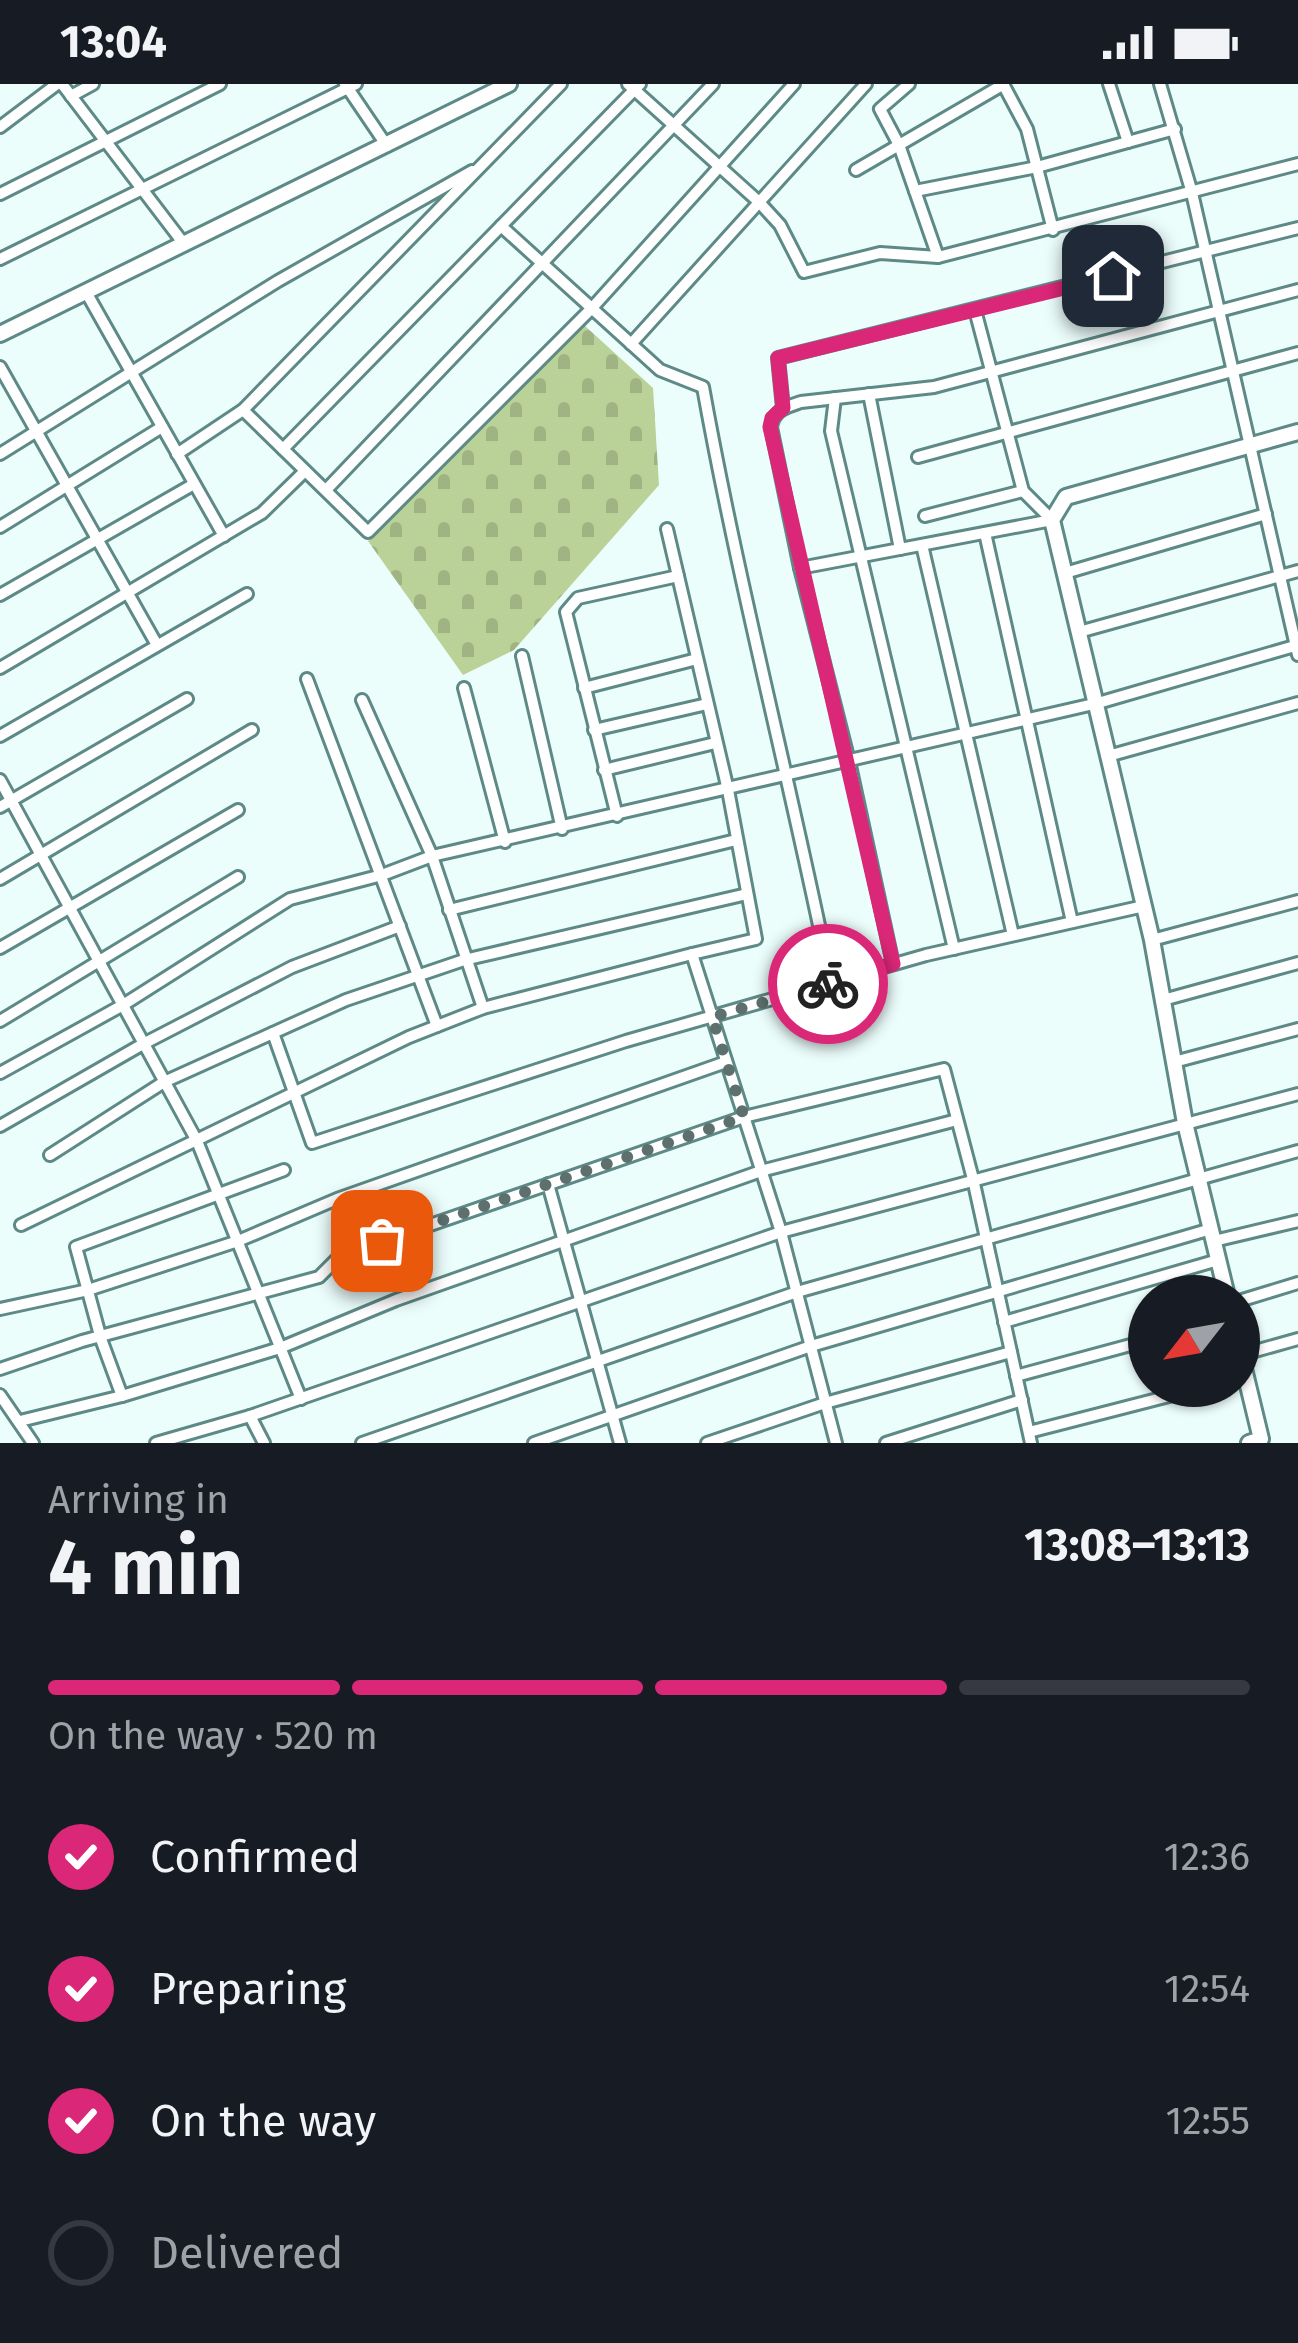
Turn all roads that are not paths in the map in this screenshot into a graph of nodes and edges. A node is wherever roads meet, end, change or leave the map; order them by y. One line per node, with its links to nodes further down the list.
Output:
1 (60, 84): 15 (street); 17 (street)
2 (93, 84): 15 (street)
3 (220, 84): 19 (street)
4 (509, 84): 22 (street)
5 (561, 84): 27 (street)
6 (713, 84): 16 (street)
7 (794, 84): 24 (street)
8 (866, 84): 32 (street)
9 (909, 84): 21 (street)
10 (1003, 84): 21 (street); 25 (street)
11 (1109, 84): 20 (street)
12 (1160, 84): 18 (street)
13 (350, 86): 22 (street); 28 (street)
14 (634, 86): 16 (street); 33 (street)
15 (71, 96): 19 (street)
16 (673, 125): 24 (street); 40 (street)
17 (0, 127)
18 (1175, 129): 20 (street); 30 (street)
19 (107, 142): 28 (street); 31 (street)
20 (1128, 142): 25 (street)
21 (899, 145): 26 (street); 29 (street)
22 (387, 146): 36 (street)
23 (1298, 164): 30 (street)
24 (718, 166): 32 (street); 43 (street)
25 (1037, 167): 29 (street); 35 (street)
26 (856, 170)
27 (472, 171): 52 (street); 56 (street)
28 (143, 190): 36 (street); 39 (street)
29 (915, 191): 38 (street)
30 (1192, 193): 35 (street); 37 (street)
31 (0, 194)
32 (759, 202): 38 (street); 47 (street)
33 (501, 226): 40 (street); 62 (street)
34 (1298, 228): 37 (street)
35 (1053, 230): 38 (street)
36 (184, 244): 42 (street)
37 (1206, 253): 44 (street); 45 (street)
38 (938, 257)
39 (0, 259)
40 (542, 263): 43 (street); 69 (street)
41 (1298, 290): 45 (street)
42 (86, 292): 46 (street); 52 (street)
43 (592, 308): 47 (street); 69 (street)
44 (974, 310): 51 (street); 55 (street)
45 (1220, 312): 50 (street); 51 (street)
46 (0, 334)
47 (631, 344): 114 (street)
48 (1298, 353): 50 (street)
49 (0, 367): 60 (street)
50 (1234, 370): 58 (street); 61 (street)
51 (991, 372): 53 (street); 58 (street)
52 (132, 374): 57 (street); 60 (street)
53 (868, 394): 54 (street); 80 (street)
54 (835, 398): 55 (street); 81 (street)
55 (783, 408): 82 (street)
56 (243, 410): 62 (street); 64 (street)
57 (162, 427): 64 (street); 68 (street)
58 (1008, 432): 65 (street); 70 (street)
59 (1298, 432): 61 (street)
60 (36, 433): 63 (street); 68 (street)
61 (1252, 446): 71 (street); 73 (street)
62 (283, 448): 66 (street)
63 (0, 454)
64 (177, 454): 67 (street)
65 (918, 457)
66 (305, 471): 69 (street); 77 (street)
67 (194, 484): 77 (street); 78 (street)
68 (66, 488): 74 (street); 78 (street)
69 (326, 490)
70 (1024, 491): 72 (street); 73 (street)
71 (1266, 514): 84 (street); 86 (street)
72 (925, 516)
73 (1052, 520): 76 (street); 84 (street)
74 (0, 527)
75 (667, 529): 85 (street)
76 (985, 533): 79 (street); 104 (street)
77 (224, 536): 89 (street)
78 (97, 540): 88 (street); 89 (street)
79 (922, 545): 80 (street); 107 (street)
80 (900, 549): 81 (street)
81 (859, 557): 82 (street); 110 (street)
82 (800, 568): 112 (street)
83 (1298, 571): 86 (street)
84 (1065, 572): 90 (street)
85 (678, 575): 94 (street); 98 (street)
86 (1280, 576): 90 (street); 92 (street)
87 (247, 594): 91 (street)
88 (0, 595)
89 (128, 596): 91 (street); 95 (street)
90 (1079, 632): 101 (street)
91 (157, 645): 108 (street)
92 (1297, 649): 101 (street)
93 (522, 656): 120 (street)
94 (697, 659): 98 (street); 102 (street)
95 (0, 668)
96 (308, 680): 125 (street)
97 (464, 688): 122 (street)
98 (584, 688): 106 (street)
99 (187, 699): 117 (street)
100 (362, 700): 124 (street)
101 (1098, 703): 104 (street); 111 (street)
102 (706, 704): 106 (street); 109 (street)
103 (1298, 704): 111 (street)
104 (1026, 720): 107 (street); 133 (street)
105 (252, 730): 123 (street)
106 (594, 730): 113 (street)
107 (966, 734): 110 (street); 135 (street)
108 (0, 736)
109 (716, 743): 113 (street); 116 (street)
110 (905, 748): 112 (street); 138 (street)
111 (1108, 756): 130 (street)
112 (849, 761): 114 (street); 143 (street)
113 (604, 770): 119 (street)
114 (789, 776): 116 (street); 145 (street)
115 (0, 779): 117 (street)
116 (728, 790): 119 (street); 121 (street)
117 (5, 803): 123 (street)
118 (238, 810): 131 (street)
119 (617, 816): 120 (street)
120 (562, 829): 122 (street)
121 (736, 840): 128 (street); 132 (street)
122 (506, 842): 124 (street)
123 (40, 855): 127 (street); 131 (street)
124 (432, 856): 125 (street); 132 (street)
125 (382, 874): 134 (street); 147 (street)
126 (238, 877): 140 (street)
127 (0, 879)
128 (747, 894): 139 (street); 141 (street)
129 (1298, 901): 136 (street)
130 (1144, 906): 133 (street); 136 (street)
131 (68, 907): 137 (street); 140 (street)
132 (449, 910): 141 (street)
133 (1072, 922): 135 (street)
134 (400, 926): 144 (street); 154 (street)
135 (1013, 935): 138 (street)
136 (1152, 940): 146 (street)
137 (0, 948)
138 (954, 949): 143 (street)
139 (692, 954): 148 (street); 149 (street)
140 (98, 960): 147 (street); 150 (street)
141 (464, 960): 144 (street); 148 (street)
142 (1298, 963): 146 (street)
143 (893, 964): 145 (street)
144 (418, 976): 151 (street); 153 (street)
145 (831, 983): 149 (street)
146 (1163, 1000): 156 (street)
147 (123, 1005): 154 (street); 157 (street)
148 (483, 1008): 151 (street)
149 (712, 1017): 155 (street); 159 (street)
150 (0, 1021)
151 (437, 1026): 159 (street)
152 (1298, 1029): 156 (street)
153 (273, 1033): 158 (street); 159 (street)
154 (142, 1044): 158 (street); 164 (street)
155 (726, 1062): 161 (street); 179 (street)
156 (1174, 1062): 163 (street)
157 (0, 1073)
158 (164, 1082): 165 (street); 167 (street)
159 (296, 1093): 165 (street)
160 (1298, 1094): 163 (street)
161 (744, 1117): 162 (street); 169 (street); 172 (street)
162 (957, 1120): 169 (street); 171 (street)
163 (1185, 1123): 170 (street); 171 (street)
164 (0, 1126)
165 (197, 1141): 173 (street); 175 (street)
166 (1298, 1151): 170 (street)
167 (50, 1155)
168 (284, 1170): 173 (street)
169 (761, 1171): 176 (street); 180 (street)
170 (1198, 1178): 177 (street); 178 (street)
171 (973, 1179): 176 (street); 178 (street)
172 (548, 1184): 180 (street); 188 (street)
173 (219, 1194): 179 (street); 184 (street)
174 (1298, 1221): 177 (street)
175 (21, 1226)
176 (781, 1232): 186 (street); 189 (street)
177 (1212, 1235): 181 (street); 185 (street)
178 (986, 1239): 185 (street); 186 (street)
179 (238, 1241): 184 (street); 188 (street)
180 (564, 1241): 189 (street); 196 (street)
181 (1218, 1261): 182 (street); 191 (street)
182 (1222, 1275)
183 (1298, 1283): 187 (street)
184 (88, 1290): 190 (street); 192 (street)
185 (998, 1291): 191 (street); 194 (street)
186 (797, 1292): 194 (street); 199 (street)
187 (1260, 1294)
188 (260, 1295): 192 (street); 196 (street)
189 (581, 1302): 199 (street); 204 (street)
190 (0, 1309)
191 (1004, 1322): 198 (street)
192 (101, 1339): 200 (street); 203 (street)
193 (1298, 1339): 197 (street)
194 (811, 1346): 206 (street); 210 (street)
195 (1128, 1346): 201 (street)
196 (280, 1348): 203 (street); 204 (street)
197 (1260, 1348)
198 (1011, 1352): 201 (street); 206 (street)
199 (597, 1361): 210 (street); 217 (street)
200 (0, 1369)
201 (1016, 1376): 205 (street)
202 (0, 1394): 211 (street)
203 (122, 1396): 211 (street)
204 (301, 1399): 209 (street)
205 (1022, 1400): 212 (street); 222 (street)
206 (825, 1403): 220 (street); 221 (street)
207 (1135, 1407): 212 (street)
208 (1249, 1407): 213 (street)
209 (250, 1416): 215 (street); 216 (street)
210 (613, 1416): 218 (street); 219 (street)
211 (20, 1421): 214 (street)
212 (1030, 1437)
213 (1257, 1442)
214 (33, 1443)
215 (156, 1443)
216 (264, 1443)
217 (362, 1443)
218 (534, 1443)
219 (620, 1443)
220 (707, 1443)
221 (836, 1443)
222 (886, 1443)

